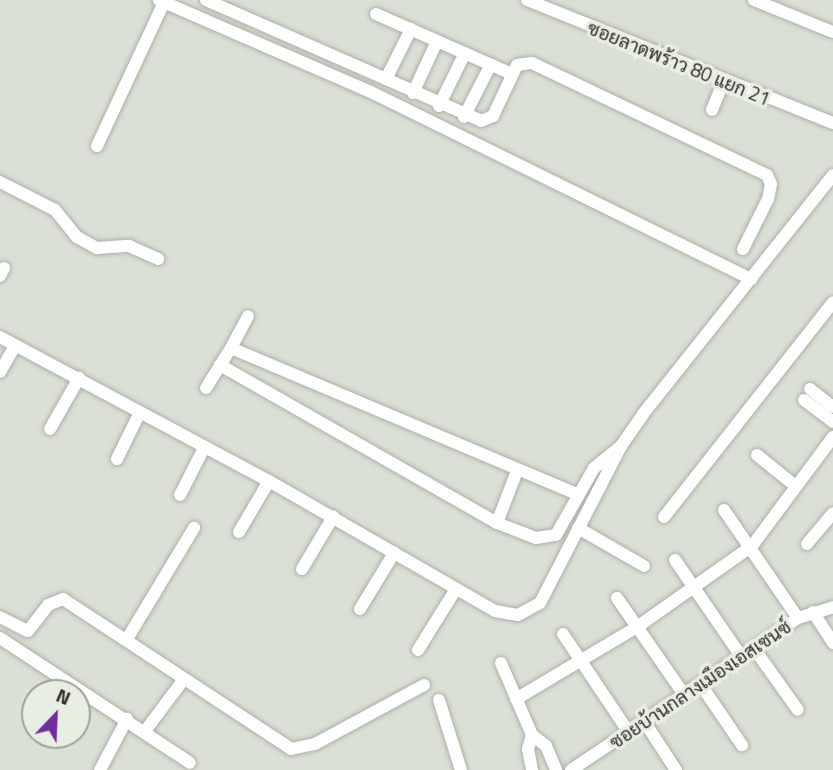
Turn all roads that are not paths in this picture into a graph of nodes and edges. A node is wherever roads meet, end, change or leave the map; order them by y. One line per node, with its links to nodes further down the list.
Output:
1 (206, 0): 12 (street)
2 (527, 0): 13 (street, ซอยลาดพร้าว 80 แยก 21)
3 (754, 0): 7 (street)
4 (162, 1): 19 (street); 24 (street)
5 (376, 14): 6 (street)
6 (411, 29): 8 (street); 12 (street)
7 (833, 32)
8 (437, 41): 9 (street); 14 (street)
9 (465, 53): 10 (street); 15 (street)
10 (491, 64): 11 (street); 17 (street)
11 (510, 73): 17 (street); 22 (street)
12 (386, 79): 14 (street)
13 (724, 81): 16 (street); 18 (street, ซอยลาดพร้าว 80 แยก 21)
14 (413, 93): 15 (street)
15 (439, 106): 17 (street)
16 (712, 110)
17 (464, 117)
18 (833, 123)
19 (97, 146)
20 (833, 175): 24 (street)
21 (0, 182): 23 (street)
22 (743, 249)
23 (158, 260)
24 (751, 279): 39 (street)
25 (833, 302): 51 (street)
26 (248, 316): 29 (street)
27 (0, 337): 28 (street)
28 (15, 345): 31 (street); 32 (street)
29 (231, 348): 30 (street); 43 (street)
30 (220, 365): 33 (street); 52 (street)
31 (0, 372)
32 (79, 378): 35 (street); 37 (street)
33 (206, 388)
34 (833, 407): 36 (street)
35 (141, 412): 40 (street); 42 (street)
36 (833, 422)
37 (50, 429)
38 (833, 437): 45 (street)
39 (621, 446): 46 (street); 54 (street)
40 (204, 448): 44 (street); 47 (street)
41 (757, 455): 45 (street)
42 (117, 459)
43 (517, 471): 46 (street); 52 (street)
44 (269, 481): 50 (street); 55 (street)
45 (794, 485): 57 (street)
46 (577, 494): 52 (street)
47 (180, 495)
48 (724, 510): 57 (street)
49 (833, 513): 56 (street)
50 (333, 517): 58 (street); 61 (street)
51 (664, 517)
52 (497, 523)
53 (194, 528): 74 (street)
54 (578, 528): 60 (street); 63 (street)
55 (239, 532)
56 (807, 544)
57 (752, 546): 62 (street); 69 (street)
58 (394, 553): 63 (street); 66 (street)
59 (675, 560): 62 (street)
60 (644, 566)
61 (302, 569)
62 (693, 587): 70 (street); 79 (street)
63 (456, 589): 78 (street)
64 (617, 598): 70 (street)
65 (833, 607): 67 (street, ซอยบ้านกลางเมืองเอสเซนซ์)
66 (360, 610)
67 (813, 612): 69 (street, ซอยบ้านกลางเมืองเอสเซนซ์); 75 (street)
68 (0, 617): 71 (street)
69 (799, 618): 77 (street, ซอยบ้านกลางเมืองเอสเซนซ์)
70 (637, 627): 80 (street); 85 (street)
71 (28, 631): 74 (street); 76 (street)
72 (564, 634): 80 (street)
73 (0, 638): 76 (street)
74 (127, 639): 82 (street)
75 (833, 643)
76 (19, 647): 89 (street)
77 (753, 647): 79 (street, ซอยบ้านกลางเมืองเอสเซนซ์); 88 (street)
78 (418, 650)
79 (741, 656): 84 (street, ซอยบ้านกลางเมืองเอสเซนซ์)
80 (581, 661): 86 (street); 92 (street)
81 (501, 663): 86 (street)
82 (184, 680): 83 (street); 91 (street)
83 (424, 685)
84 (701, 685): 85 (street, ซอยบ้านกลางเมืองเอสเซนซ์); 94 (street)
85 (685, 696): 90 (street, ซอยบ้านกลางเมืองเอสเซนซ์)
86 (516, 699): 93 (street)
87 (439, 700): 98 (street)
88 (798, 710)
89 (127, 719): 91 (street); 97 (street)
90 (644, 721): 92 (street, ซอยบ้านกลางเมืองเอสเซนซ์); 102 (street)
91 (145, 731): 95 (street)
92 (628, 731): 96 (street, ซอยบ้านกลางเมืองเอสเซนซ์)
93 (532, 735): 99 (street); 100 (street)
94 (742, 745)
95 (190, 763)
96 (593, 765): 101 (street, ซอยบ้านกลางเมืองเอสเซนซ์)
97 (100, 770)
98 (461, 770)
99 (532, 770)
100 (556, 770)
101 (571, 770)
102 (676, 770)

